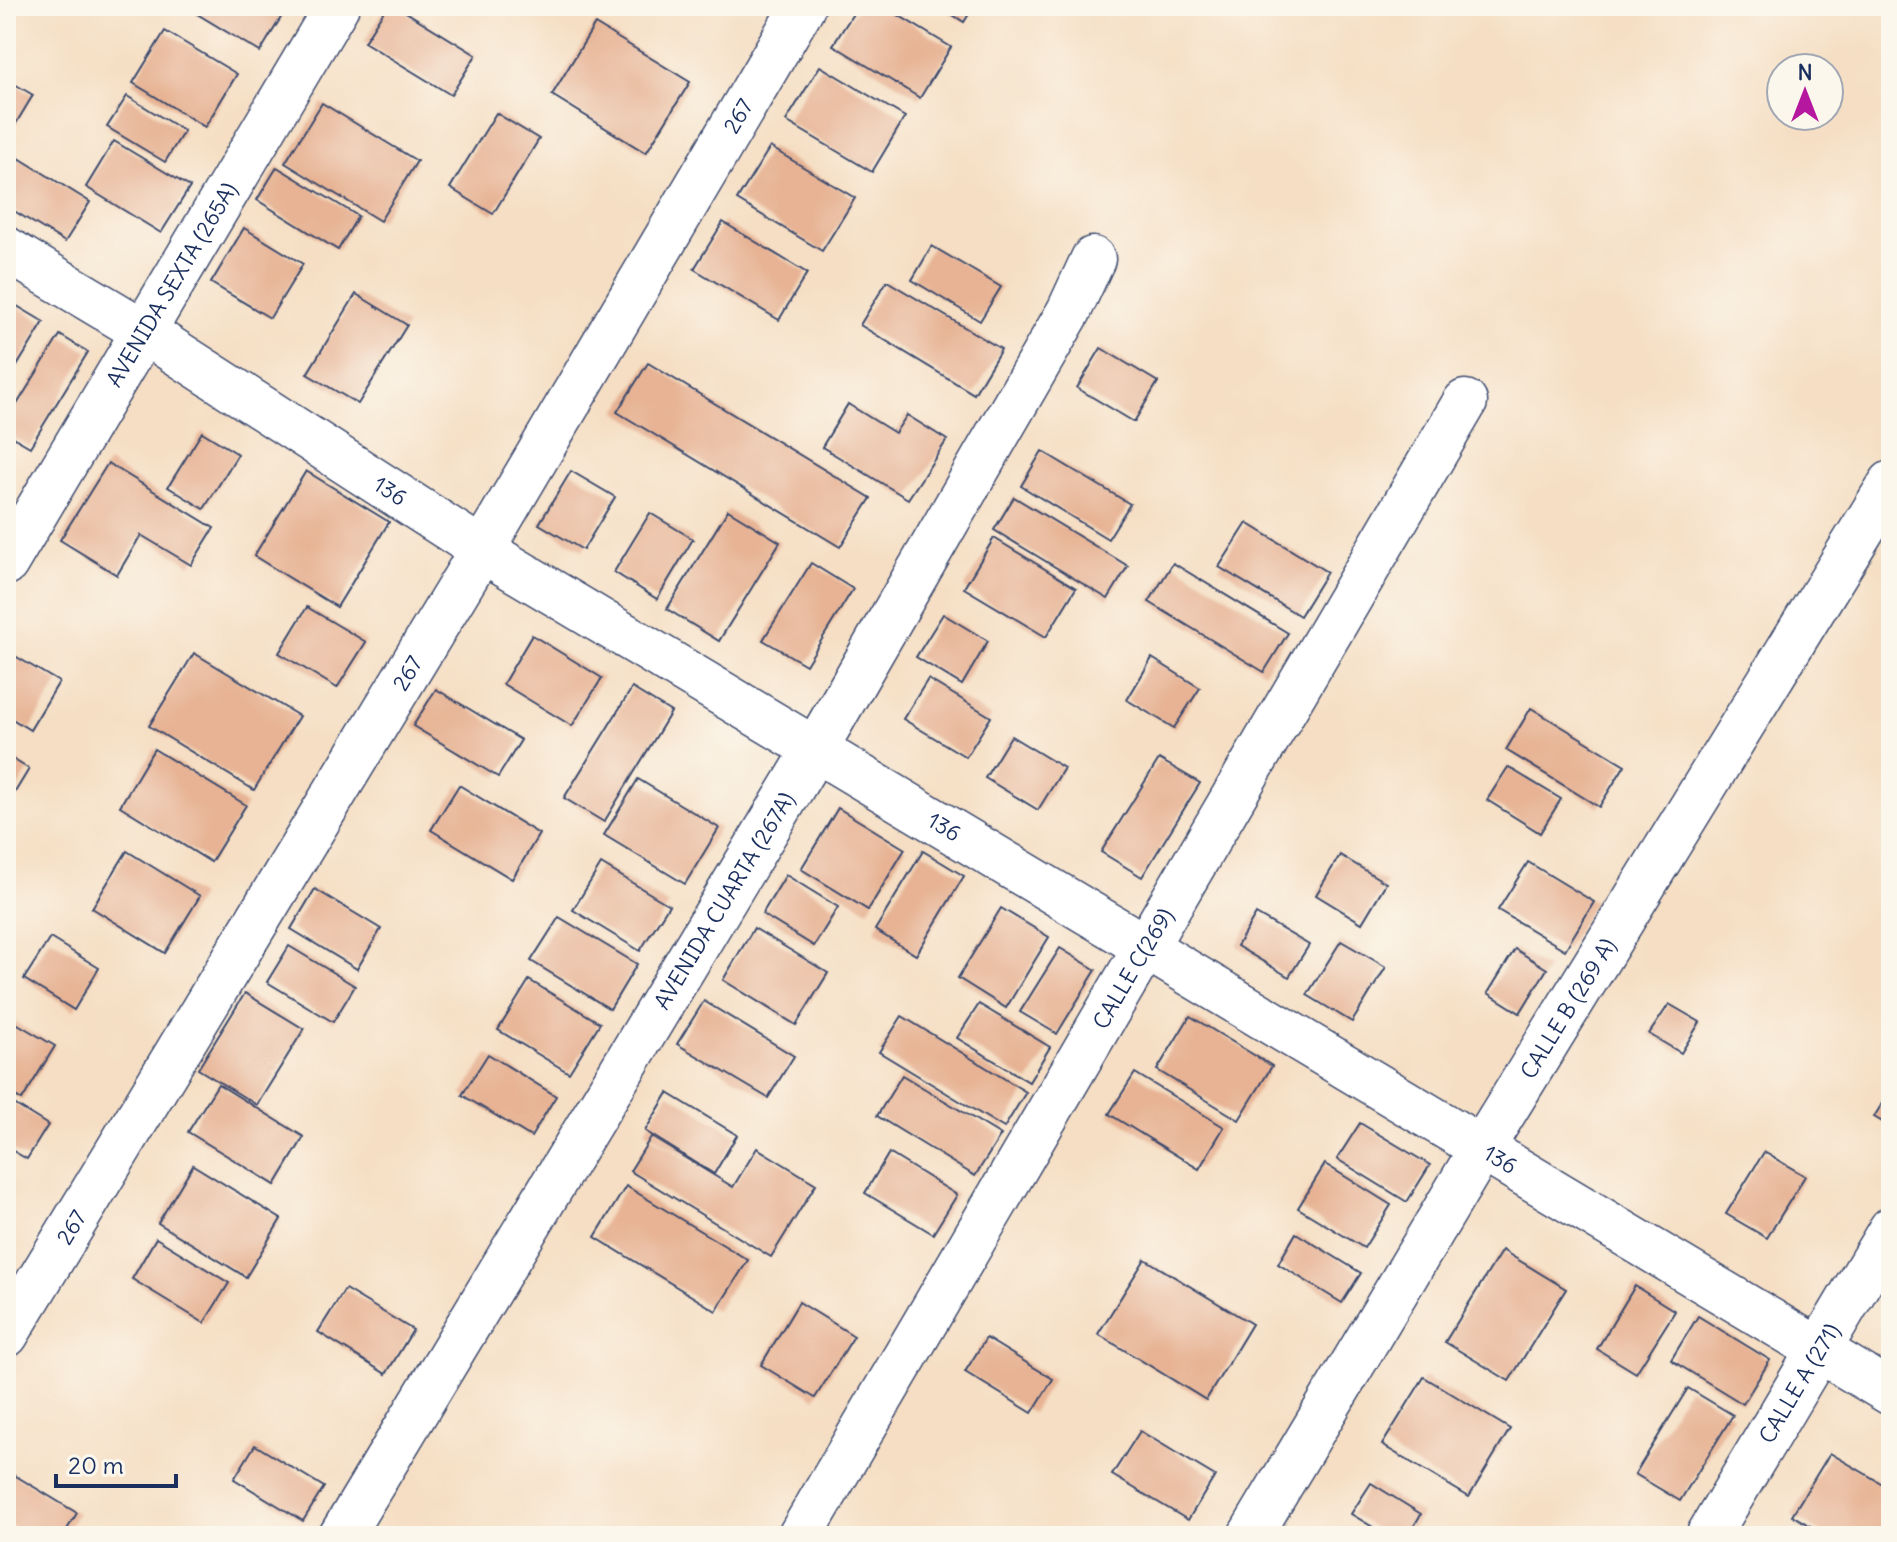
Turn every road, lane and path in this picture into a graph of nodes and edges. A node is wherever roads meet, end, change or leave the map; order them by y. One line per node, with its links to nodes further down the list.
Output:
1 (337, 6): 5 (street, AVENIDA SEXTA (265A))
2 (803, 6): 8 (street, 267)
3 (6, 249): 5 (street, 136)
4 (1093, 259): 10 (street, AVENIDA CUARTA (267A))
5 (143, 331): 8 (street, 136); 9 (street, AVENIDA SEXTA (265A))
6 (1465, 402): 11 (street, CALLE C(269))
7 (1891, 483): 12 (street, CALLE B (269 A))
8 (482, 550): 10 (street, 136); 14 (street, 267)
9 (6, 563)
10 (816, 748): 11 (street, 136); 17 (street, AVENIDA CUARTA (267A))
11 (1144, 945): 12 (street, 136); 18 (street, CALLE C(269))
12 (1482, 1148): 15 (street, 136); 19 (street, CALLE B (269 A))
13 (1891, 1229): 15 (street, CALLE A (271))
14 (6, 1335)
15 (1818, 1349): 16 (street, 136); 20 (street, CALLE A (271))
16 (1891, 1393)
17 (341, 1536)
18 (800, 1536)
19 (1250, 1536)
20 (1708, 1536)

